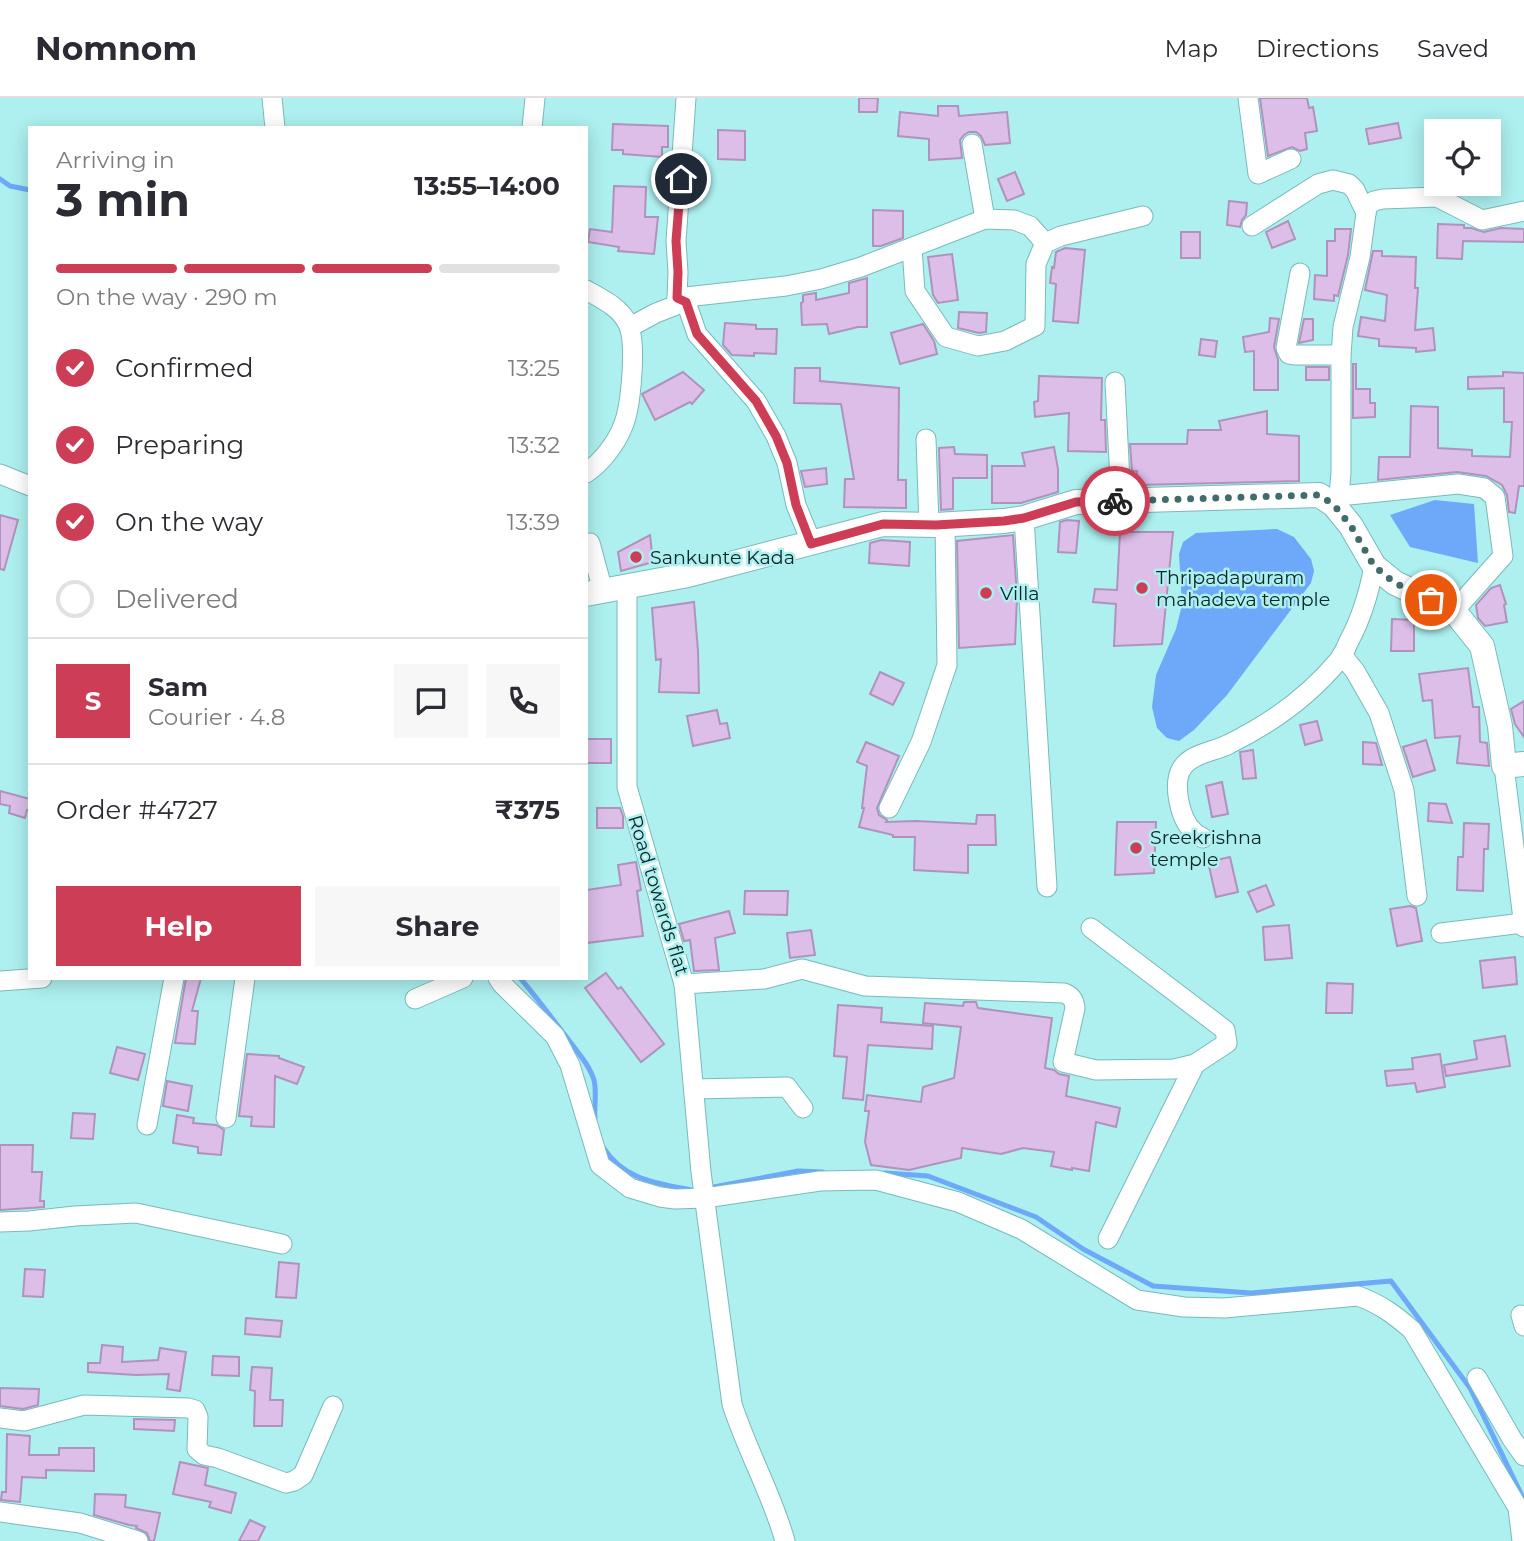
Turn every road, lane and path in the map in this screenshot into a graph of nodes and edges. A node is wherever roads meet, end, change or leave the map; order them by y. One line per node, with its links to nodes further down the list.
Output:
1 (272, 98): 5 (street)
2 (535, 98): 6 (street)
3 (686, 98): 18 (street)
4 (1248, 98): 8 (street)
5 (275, 126)
6 (532, 126)
7 (972, 144): 12 (street)
8 (1291, 159)
9 (1524, 211): 10 (street)
10 (1366, 214): 13 (street); 20 (street)
11 (1143, 216): 14 (street)
12 (985, 219): 14 (street); 15 (street)
13 (1252, 226)
14 (1045, 243): 15 (street)
15 (912, 248): 18 (street)
16 (1300, 273): 20 (street)
17 (588, 291): 19 (street)
18 (677, 298): 19 (street); 31 (street)
19 (630, 327): 23 (street)
20 (1340, 355): 27 (street)
21 (1115, 382): 26 (street)
22 (926, 439): 29 (street)
23 (588, 472)
24 (0, 474): 25 (street)
25 (28, 485)
26 (1121, 500): 27 (main road); 28 (main road)
27 (1336, 501): 32 (main road); 35 (street)
28 (1024, 518): 29 (main road); 40 (street)
29 (937, 525): 31 (main road); 38 (street)
30 (590, 543): 34 (street)
31 (811, 544): 33 (main road)
32 (1374, 566): 35 (main road); 36 (street)
33 (627, 586): 34 (main road); 51 (street, Road towards flat)
34 (595, 593)
35 (1454, 611): 37 (main road)
36 (1342, 655): 39 (street); 41 (street)
37 (1514, 765): 42 (street)
38 (888, 808)
39 (1203, 838)
40 (1047, 887)
41 (1417, 896)
42 (1524, 925): 44 (street)
43 (1091, 928): 53 (street)
44 (1441, 933)
45 (28, 979): 50 (street)
46 (174, 980): 57 (street)
47 (245, 980): 56 (street)
48 (458, 980): 52 (street)
49 (499, 980): 58 (street)
50 (0, 981)
51 (684, 984): 53 (street, Road towards flat); 54 (street)
52 (415, 999)
53 (1195, 1064): 60 (street)
54 (694, 1089): 55 (street); 58 (street)
55 (803, 1108)
56 (226, 1118)
57 (147, 1125)
58 (704, 1197): 69 (street); 70 (street)
59 (0, 1222): 61 (street)
60 (1108, 1239)
61 (282, 1244)
62 (1477, 1378): 65 (street)
63 (333, 1406): 64 (street)
64 (0, 1418)
65 (1518, 1437): 66 (street)
66 (1524, 1456)
67 (0, 1513): 68 (street)
68 (138, 1541)
69 (785, 1541)
70 (1522, 1541)

